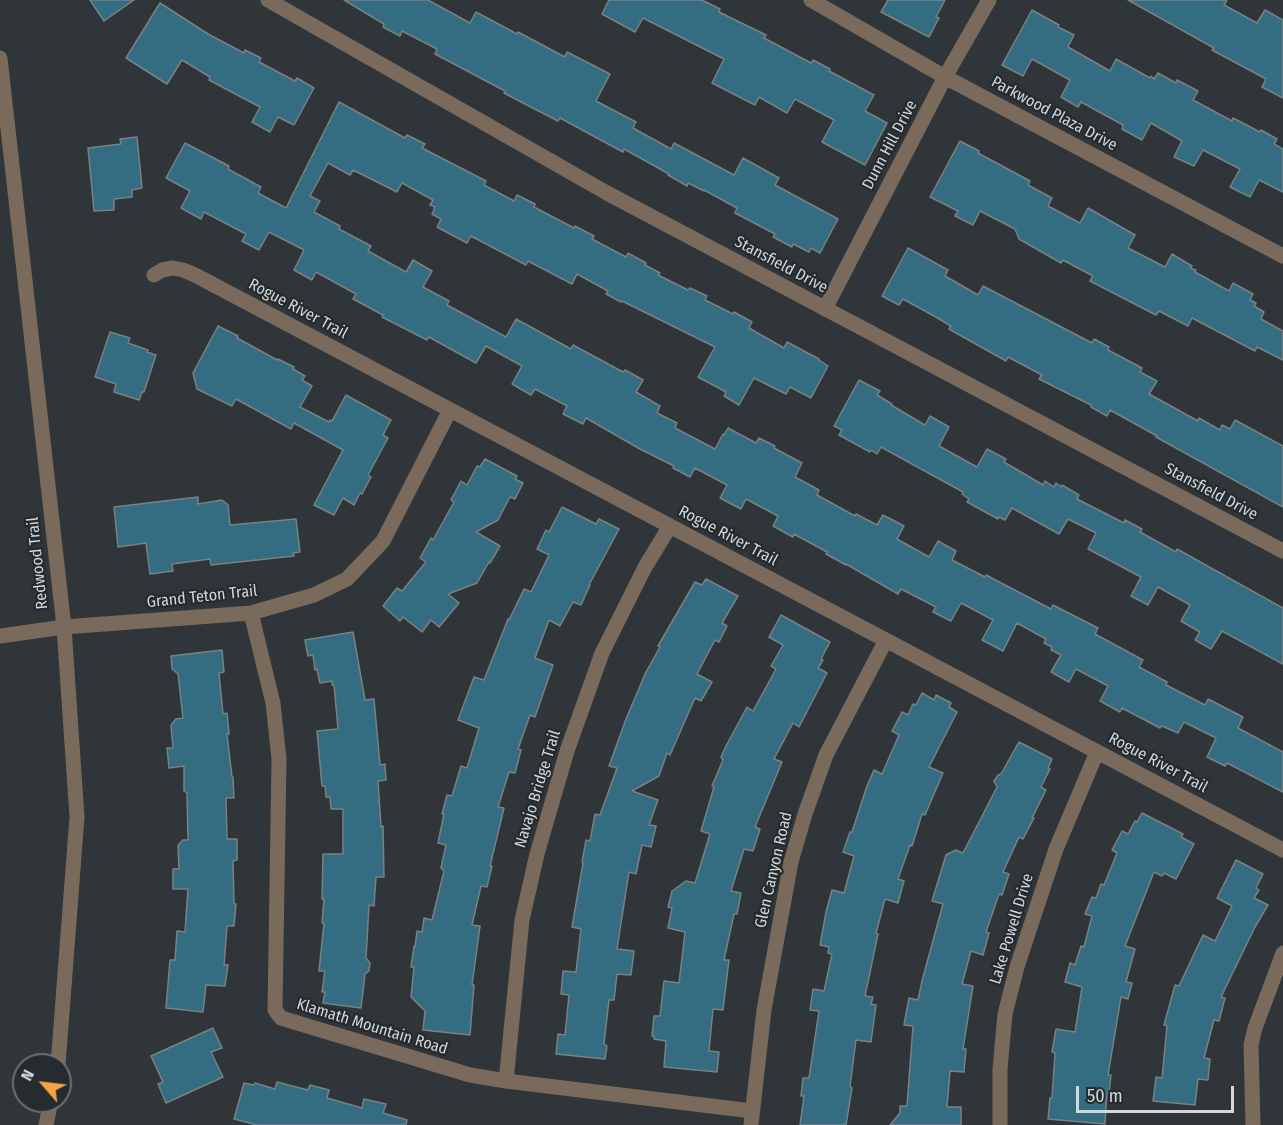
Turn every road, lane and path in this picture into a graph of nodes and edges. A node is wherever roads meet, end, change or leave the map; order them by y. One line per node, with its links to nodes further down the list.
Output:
1 (268, 0): 8 (street, Stansfield Drive)
2 (811, 0): 5 (street, Parkwood Plaza Drive)
3 (989, 0): 5 (street, Dunn Hill Drive)
4 (0, 58): 13 (street, Redwood Trail)
5 (945, 78): 6 (street, Parkwood Plaza Drive); 8 (street, Dunn Hill Drive)
6 (1283, 256)
7 (154, 275): 9 (street, Rogue River Trail)
8 (825, 309): 11 (street, Stansfield Drive)
9 (450, 410): 10 (street, Rogue River Trail); 12 (street, Grand Teton Trail)
10 (669, 526): 15 (street, Rogue River Trail); 20 (street, Navajo Bridge Trail)
11 (1283, 551)
12 (251, 613): 13 (street, Grand Teton Trail); 20 (street, Klamath Mountain Road)
13 (64, 627): 14 (street, Grand Teton Trail); 19 (street, Redwood Trail)
14 (0, 636)
15 (886, 640): 16 (street, Rogue River Trail); 21 (street, Glen Canyon Road)
16 (1097, 752): 17 (street, Rogue River Trail); 22 (street, Lake Powell Drive)
17 (1283, 850)
18 (1283, 953): 23 (street)
19 (59, 1053)
20 (506, 1082): 21 (street, Klamath Mountain Road)
21 (751, 1118)
22 (1000, 1125)
23 (1253, 1125)

